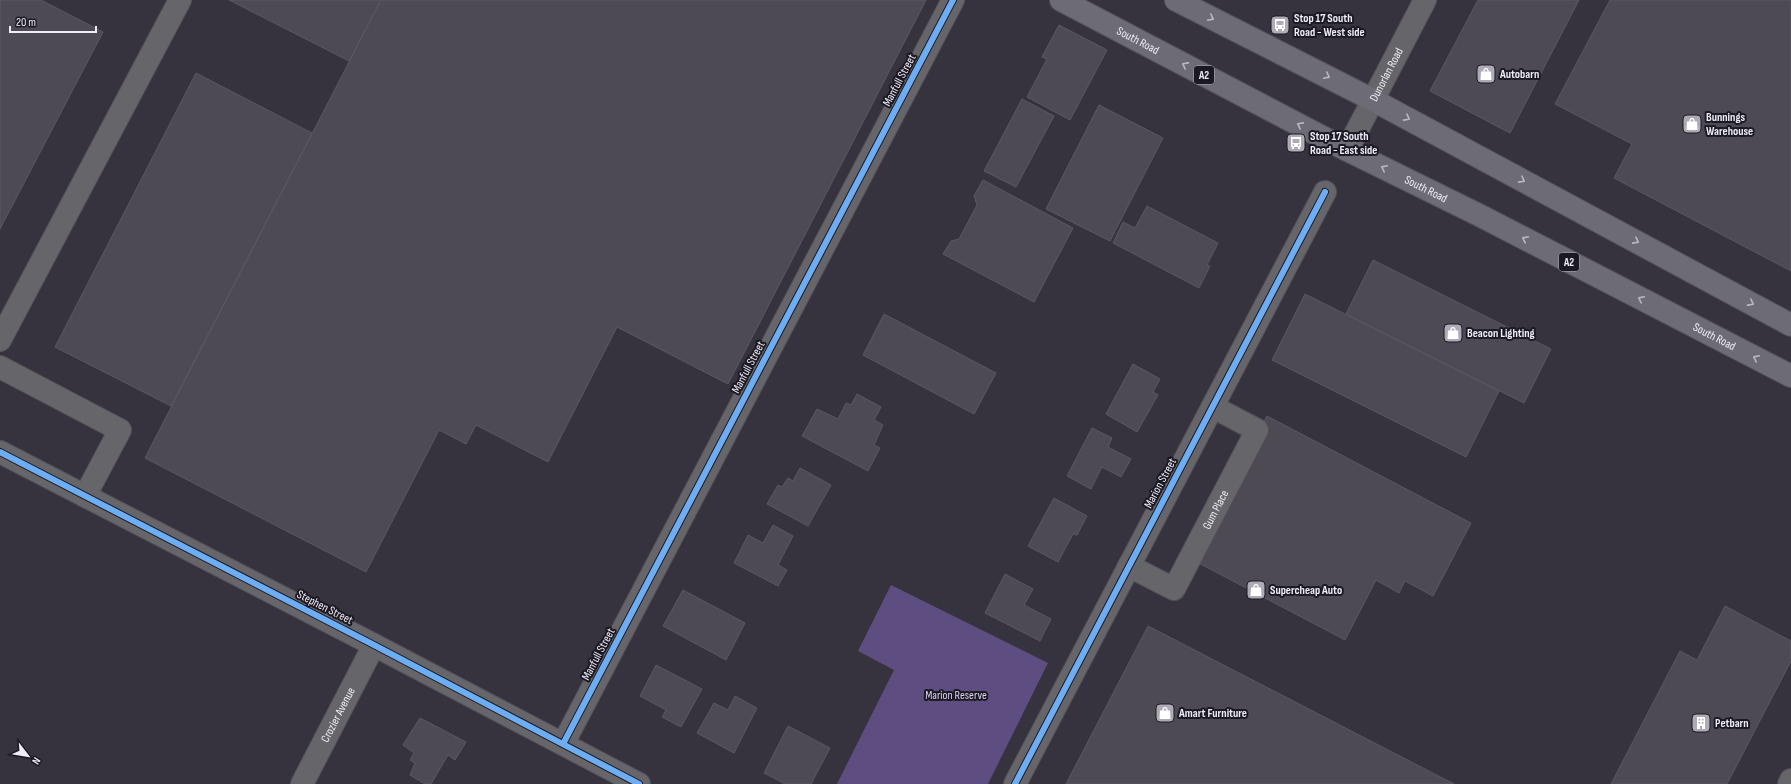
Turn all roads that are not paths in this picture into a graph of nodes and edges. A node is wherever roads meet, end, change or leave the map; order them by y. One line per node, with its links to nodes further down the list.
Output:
1 (180, 0): 10 (street)
2 (953, 0): 18 (street, Manfull Street)
3 (1061, 0): 7 (highway, South Road / A2, one-way to 3)
4 (1176, 0): 6 (highway, one-way to 6)
5 (1425, 0): 6 (street, Dunorlan Road)
6 (1373, 100): 7 (street, Dunorlan Road); 9 (highway, one-way to 9)
7 (1347, 150): 12 (highway, South Road / A2, one-way to 7)
8 (1325, 192): 13 (street, Marion Street)
9 (1791, 325)
10 (0, 340)
11 (0, 367): 15 (street)
12 (1791, 376)
13 (1213, 407): 16 (street, Marion Street); 16 (street, Gum Place)
14 (0, 452): 15 (street, Stephen Street)
15 (85, 496): 17 (street, Stephen Street)
16 (1129, 566): 22 (street, Marion Street)
17 (374, 645): 18 (street, Stephen Street); 20 (street, Crozier Avenue)
18 (563, 744): 21 (street, Stephen Street)
19 (1791, 780): 23 (street)
20 (302, 784)
21 (639, 784)
22 (1015, 784)
23 (1789, 784)

